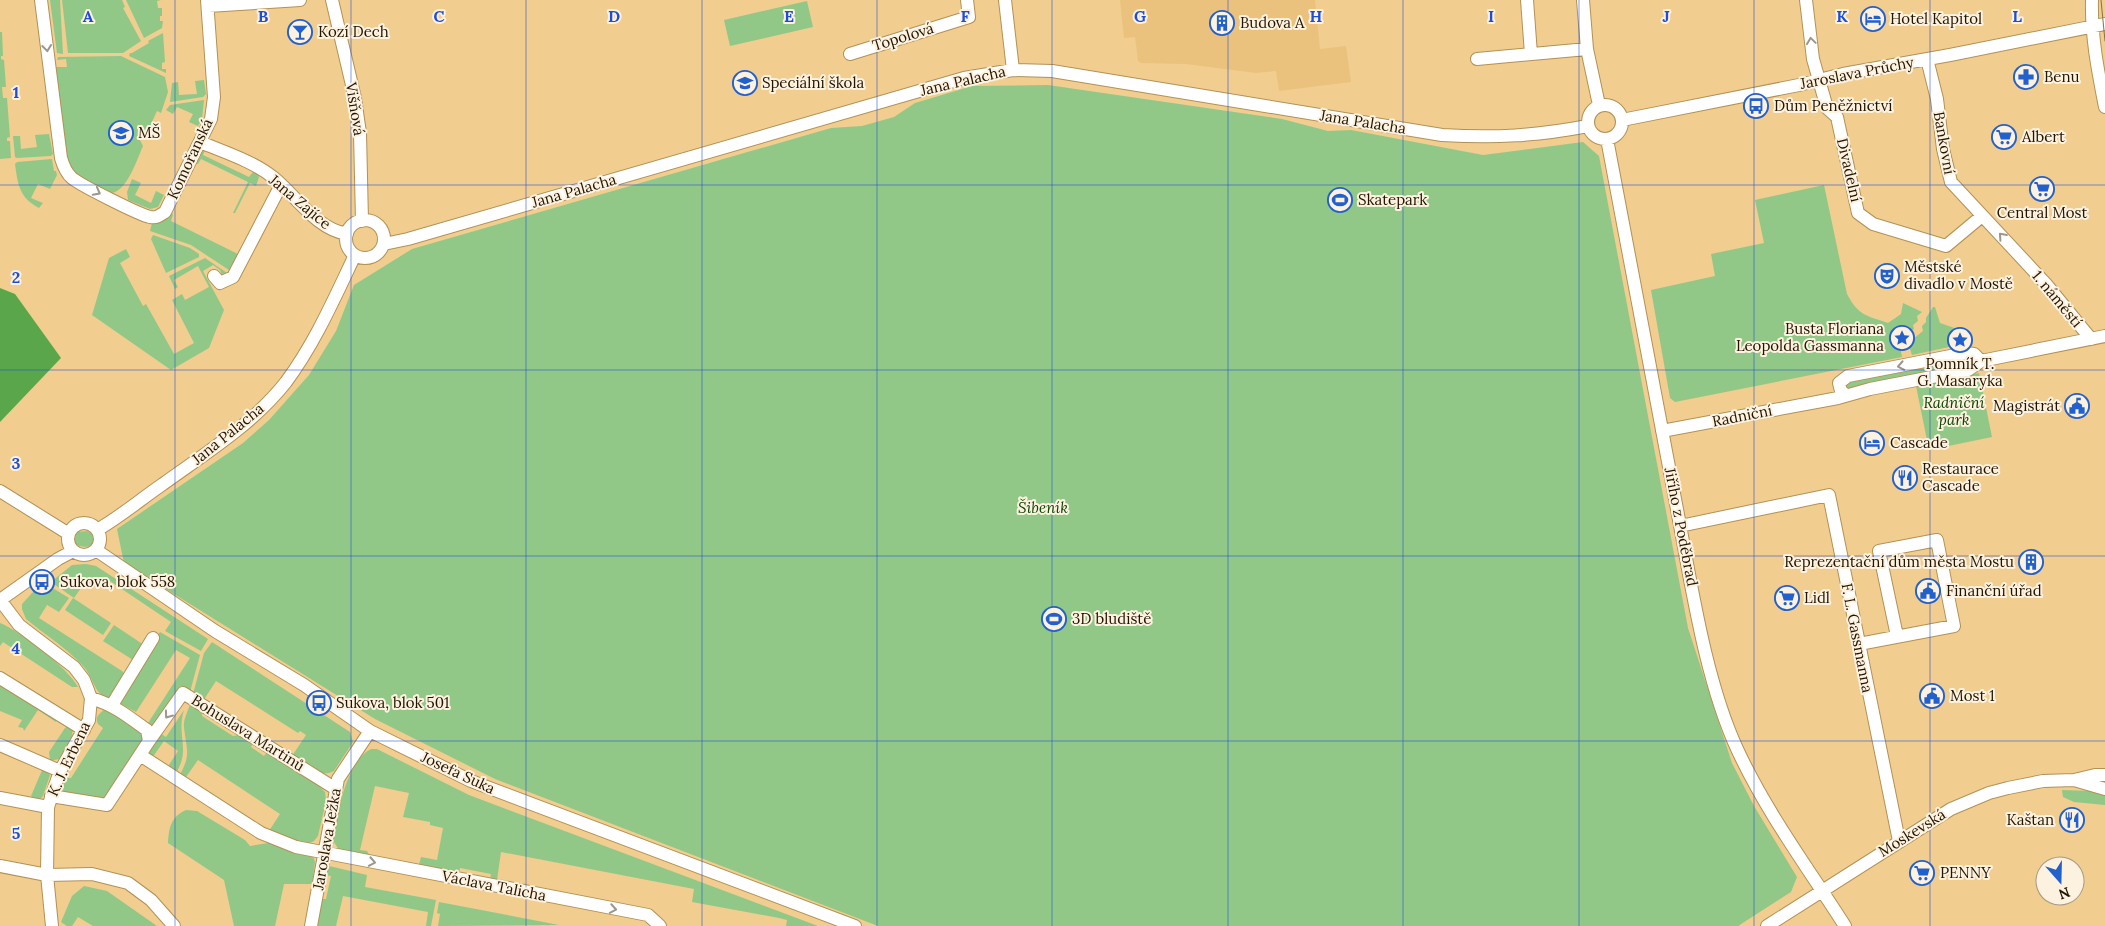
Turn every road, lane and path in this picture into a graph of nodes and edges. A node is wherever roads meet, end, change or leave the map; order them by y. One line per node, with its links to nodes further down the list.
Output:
1 (41, 0): 25 (street, Komořanská, one-way to 25)
2 (300, 0): 10 (street)
3 (332, 0): 28 (street, Višňová)
4 (968, 0): 14 (street, Topolová)
5 (1005, 0): 18 (street)
6 (1527, 0): 15 (street)
7 (1583, 0): 13 (street)
8 (1806, 0): 19 (street, Divadelní, one-way to 8)
9 (2092, 0): 12 (street)
10 (208, 3): 25 (street, Komořanská)
11 (2105, 24): 12 (street, Jaroslava Průchy)
12 (2091, 26): 17 (street, Jaroslava Průchy); 21 (street)
13 (1587, 48): 15 (street); 20 (street)
14 (850, 54)
15 (1531, 54): 16 (street)
16 (1477, 59)
17 (1927, 59): 19 (street, Jaroslava Průchy); 27 (street, Bankovní)
18 (1013, 70): 23 (street, Jana Palacha); 30 (street, Jana Palacha)
19 (1820, 80): 22 (street, Jaroslava Průchy); 27 (street, Divadelní)
20 (1599, 105): 22 (street); 23 (street)
21 (2105, 107)
22 (1622, 120): 24 (street)
23 (1588, 126): 24 (street)
24 (1607, 139): 39 (street, Jiřího z Poděbrad)
25 (200, 142): 26 (street, Jana Zajíce)
26 (281, 185): 29 (street, Jana Zajíce); 32 (street)
27 (1982, 216): 34 (street, 1. náměstí, one-way to 27)
28 (362, 220): 29 (street); 30 (street)
29 (347, 234): 31 (street)
30 (384, 244): 31 (street, Jana Palacha)
31 (355, 255): 42 (street, Jana Palacha)
32 (214, 276)
33 (2105, 336): 34 (street, Radniční)
34 (2091, 339): 35 (street, Radniční)
35 (1981, 361): 36 (street, Radniční, one-way to 36); 37 (street, Radniční)
36 (1839, 383): 37 (street); 38 (street, Radniční)
37 (1846, 395): 38 (street, Radniční)
38 (1822, 401): 39 (street, Radniční)
39 (1662, 431): 41 (street, Jiřího z Poděbrad)
40 (0, 491): 43 (street)
41 (1680, 526): 49 (street, F. L. Gassmanna); 69 (street, Jiřího z Poděbrad)
42 (97, 530): 43 (street); 44 (street)
43 (69, 534): 45 (street)
44 (96, 550): 45 (street); 54 (street, Josefa Suka)
45 (73, 551): 46 (street)
46 (0, 600): 51 (street, K. J. Erbena)
47 (1897, 636): 47 (street); 49 (street)
48 (153, 638): 52 (street)
49 (1859, 644): 65 (street, F. L. Gassmanna)
50 (0, 678): 53 (street)
51 (90, 698): 52 (street); 53 (street, K. J. Erbena)
52 (112, 705): 55 (street)
53 (84, 730): 58 (street, K. J. Erbena)
54 (370, 731): 61 (street, Jaroslava Ježka); 74 (street, Josefa Suka)
55 (149, 741): 57 (street); 61 (street, Bohuslava Martinů, one-way to 55)
56 (0, 745): 58 (street)
57 (140, 755): 64 (street); 66 (street)
58 (60, 771): 64 (street, K. J. Erbena)
59 (2105, 775): 60 (street, Moskevská)
60 (2074, 780): 62 (street, Moskevská); 65 (street, Moskevská)
61 (336, 789): 66 (street, Jaroslava Ježka)
62 (2105, 790)
63 (0, 798): 64 (street)
64 (50, 801): 68 (street, K. J. Erbena)
65 (1898, 841): 69 (street, Moskevská)
66 (324, 852): 72 (street, Jaroslava Ježka); 73 (street, Václava Talicha, one-way to 73)
67 (0, 866): 68 (street)
68 (47, 874): 70 (street, K. J. Erbena); 71 (street)
69 (1823, 892): 75 (street, Moskevská); 76 (street, Jiřího z Poděbrad)
70 (52, 926)
71 (174, 926)
72 (311, 926)
73 (660, 926)
74 (855, 926)
75 (1767, 926)
76 (1845, 926)

